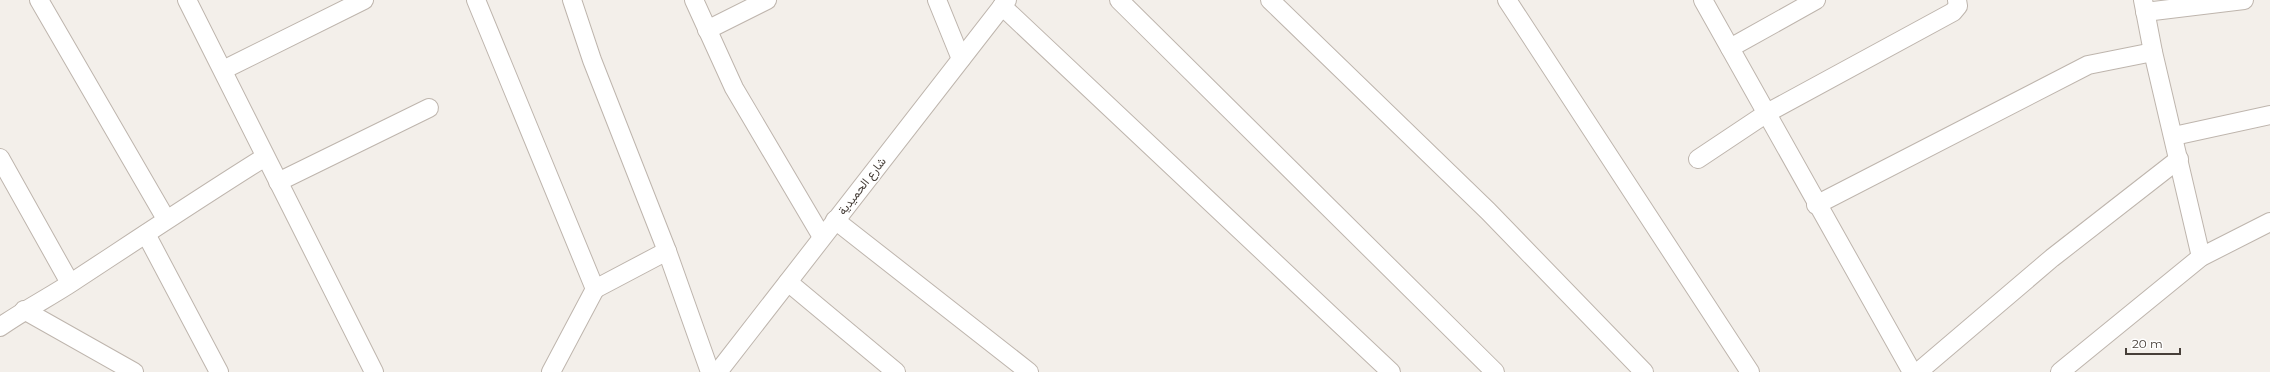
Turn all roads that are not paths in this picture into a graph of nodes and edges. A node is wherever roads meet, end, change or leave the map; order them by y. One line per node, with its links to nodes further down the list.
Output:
1 (39, 0): 33 (street)
2 (187, 0): 22 (street)
3 (364, 0): 22 (street)
4 (476, 0): 42 (street)
5 (572, 0): 38 (street)
6 (694, 0): 18 (street)
7 (767, 0): 18 (street)
8 (937, 0): 21 (street)
9 (1119, 0): 54 (street)
10 (1270, 0): 55 (street)
11 (1507, 0): 56 (street)
12 (1703, 0): 19 (street)
13 (1816, 0): 19 (street)
14 (1957, 0): 24 (street)
15 (2244, 0): 17 (street)
16 (1004, 3): 21 (street, شارع الحميدية); 53 (street)
17 (2144, 6): 20 (street)
18 (707, 30): 37 (street)
19 (1730, 48): 24 (street)
20 (2153, 52): 26 (street); 32 (street)
21 (961, 59): 34 (street, شارع الحميدية)
22 (223, 70): 27 (street)
23 (429, 108): 31 (street)
24 (1767, 113): 29 (street); 32 (street)
25 (2270, 115): 26 (street)
26 (2174, 136): 30 (street)
27 (265, 156): 31 (street); 33 (street)
28 (0, 158): 41 (street)
29 (1698, 159)
30 (2179, 159): 39 (street); 58 (street)
31 (278, 182): 47 (street)
32 (1816, 204): 57 (street)
33 (166, 219): 36 (street)
34 (835, 220): 37 (street, شارع الحميدية); 52 (street)
35 (2270, 222): 39 (street)
36 (146, 234): 41 (street); 46 (street)
37 (822, 237): 40 (street, شارع الحميدية)
38 (667, 252): 42 (street); 49 (street)
39 (2201, 257): 59 (street)
40 (788, 282): 50 (street, شارع الحميدية); 51 (street)
41 (70, 283): 43 (street)
42 (595, 289): 48 (street)
43 (24, 310): 44 (street); 45 (street)
44 (0, 327)
45 (134, 372)
46 (219, 372)
47 (374, 372)
48 (551, 372)
49 (710, 372)
50 (718, 372)
51 (896, 372)
52 (1029, 372)
53 (1391, 372)
54 (1495, 372)
55 (1644, 372)
56 (1750, 372)
57 (1912, 372)
58 (1918, 372)
59 (2060, 372)

